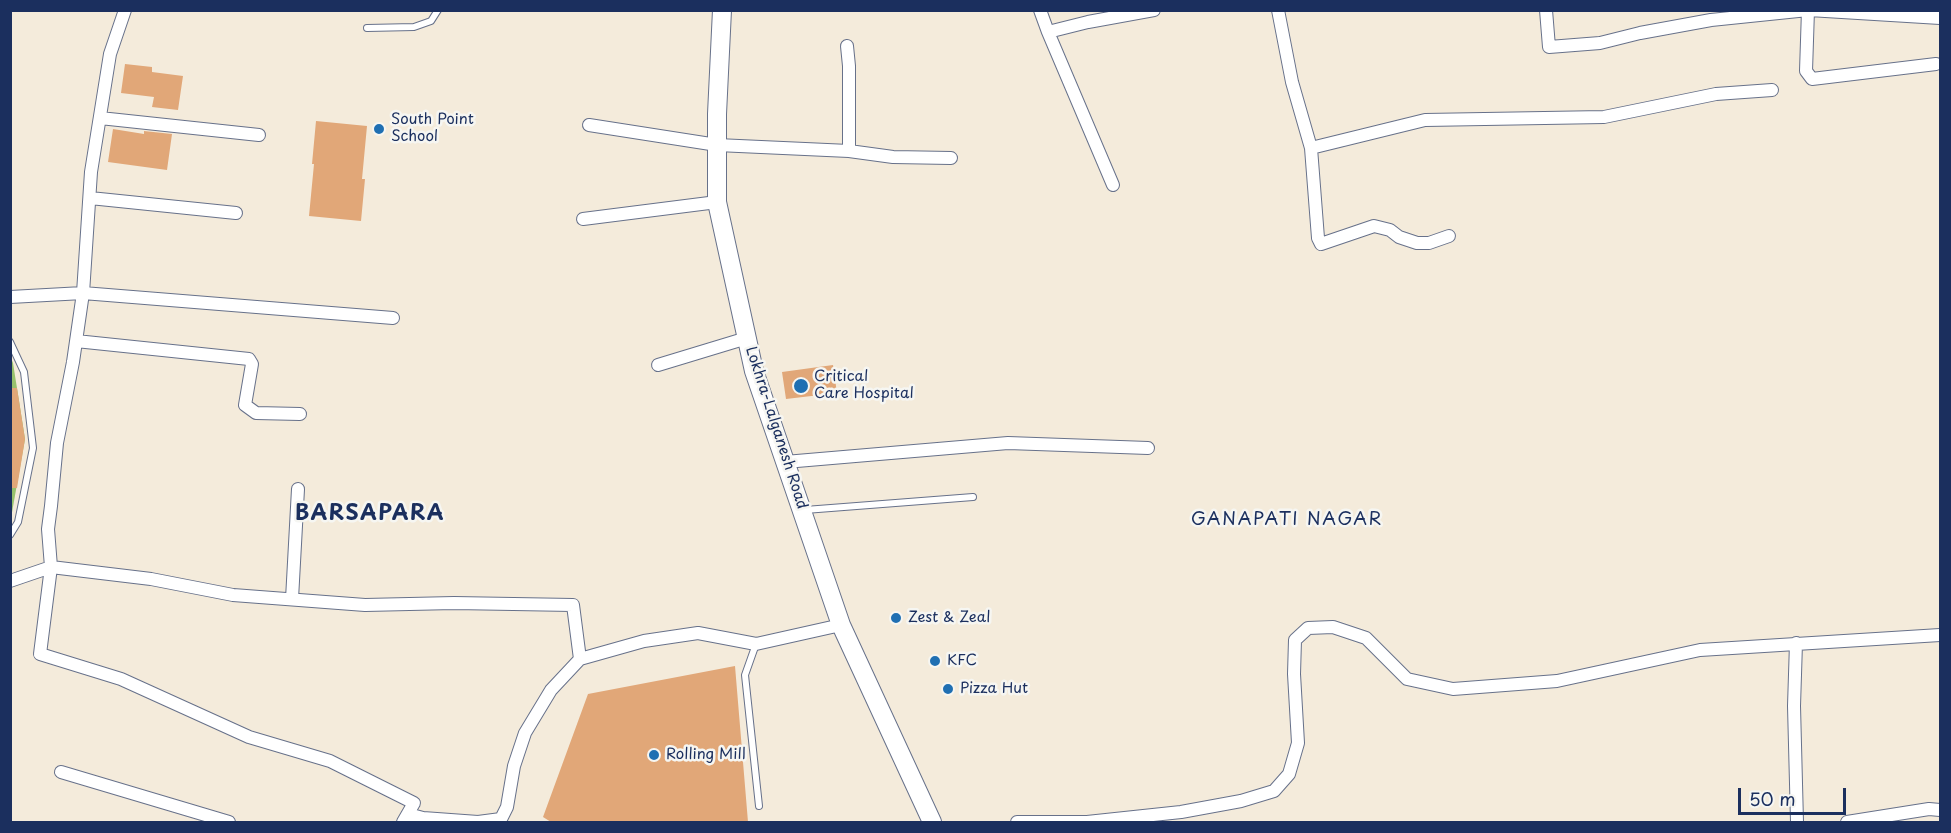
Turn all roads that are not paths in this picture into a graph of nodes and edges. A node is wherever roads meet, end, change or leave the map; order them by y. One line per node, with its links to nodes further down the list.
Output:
1 (125, 10): 15 (street)
2 (438, 10): 10 (lane)
3 (722, 10): 18 (main road, Lokhra-Lalganesh Road)
4 (1040, 10): 11 (street)
5 (1154, 10): 11 (street)
6 (1278, 10): 19 (street)
7 (1546, 10): 8 (street)
8 (1808, 10): 9 (street); 13 (street)
9 (1941, 18)
10 (367, 28)
11 (1048, 32): 22 (street)
12 (847, 46): 20 (street)
13 (1936, 64)
14 (1772, 90): 19 (street)
15 (100, 118): 17 (street); 23 (street)
16 (590, 125): 18 (street)
17 (258, 135)
18 (717, 146): 20 (street); 24 (main road, Lokhra-Lalganesh Road)
19 (1311, 148): 27 (street)
20 (849, 151): 21 (street)
21 (951, 158)
22 (1113, 185)
23 (90, 198): 25 (street); 28 (street)
24 (717, 202): 26 (street); 31 (main road, Lokhra-Lalganesh Road)
25 (236, 213)
26 (583, 219)
27 (1449, 236)
28 (83, 293): 29 (street); 30 (street); 32 (street)
29 (10, 297)
30 (393, 318)
31 (747, 338): 34 (street); 37 (main road, Lokhra-Lalganesh Road)
32 (76, 341): 35 (street); 42 (street)
33 (10, 342): 41 (lane)
34 (658, 365)
35 (300, 414)
36 (1148, 448): 37 (street)
37 (785, 462): 40 (main road, Lokhra-Lalganesh Road)
38 (298, 489): 44 (street)
39 (973, 497): 40 (lane)
40 (802, 510): 45 (main road, Lokhra-Lalganesh Road)
41 (10, 535)
42 (51, 567): 43 (street); 44 (street); 53 (street)
43 (10, 581)
44 (292, 599): 49 (street)
45 (841, 625): 48 (street); 57 (main road, Lokhra-Lalganesh Road)
46 (1941, 635): 47 (street)
47 (1796, 643): 54 (street); 59 (street)
48 (756, 644): 49 (street); 51 (lane)
49 (580, 659): 55 (street)
50 (61, 772): 56 (street)
51 (759, 806)
52 (1941, 810): 60 (street)
53 (405, 818): 55 (street)
54 (1135, 820): 58 (street)
55 (503, 821)
56 (230, 822)
57 (932, 822)
58 (1017, 822)
59 (1797, 822)
60 (1847, 822)

